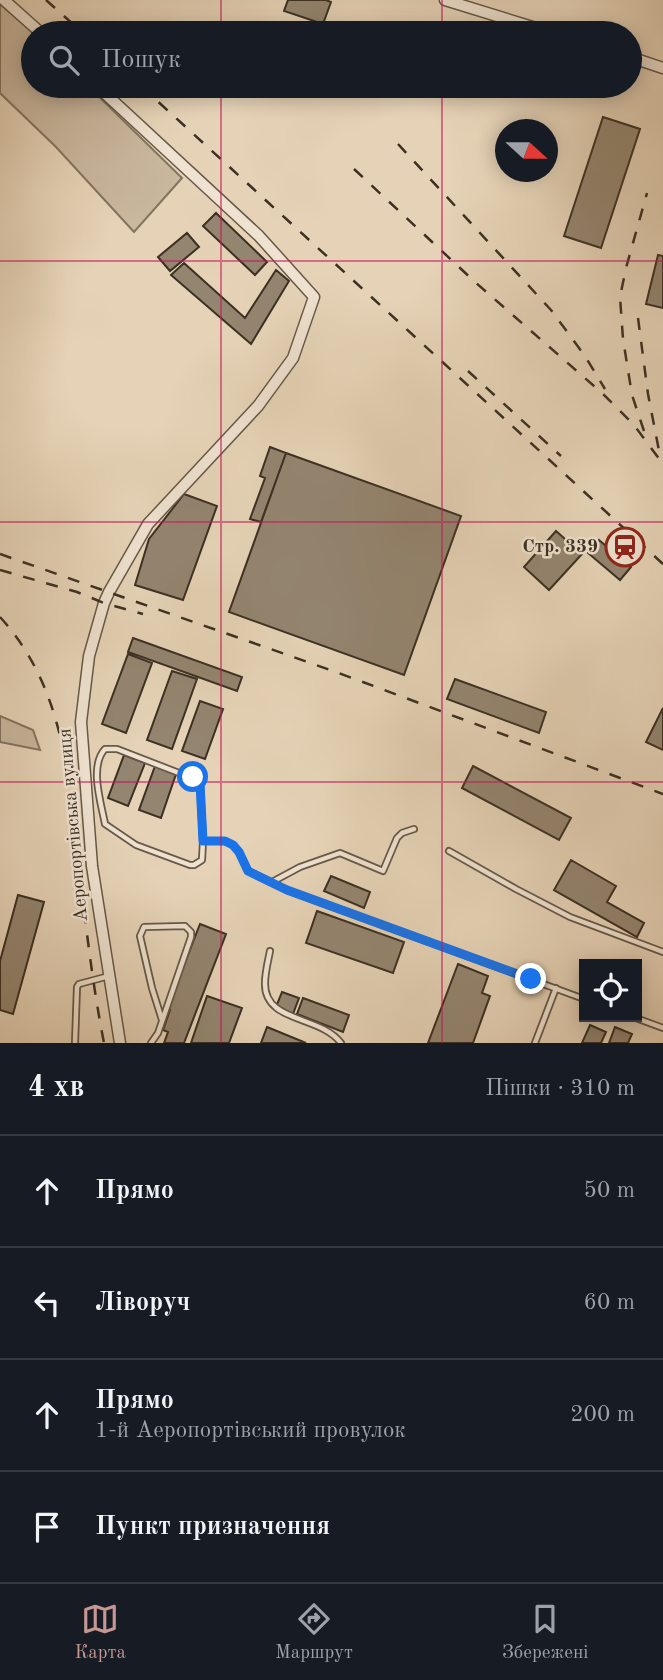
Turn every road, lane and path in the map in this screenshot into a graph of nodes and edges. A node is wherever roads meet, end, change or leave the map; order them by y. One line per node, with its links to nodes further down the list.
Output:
1 (4, 0): 4 (street)
2 (445, 0): 3 (street)
3 (468, 3): 5 (street)
4 (28, 21)
5 (518, 21)
6 (642, 61): 7 (street)
7 (663, 68)
8 (110, 98): 15 (street, Аеропортівська вулиця)
9 (414, 830): 12 (lane)
10 (203, 841): 10 (lane); 12 (lane)
11 (449, 851): 14 (lane)
12 (271, 882): 16 (lane)
13 (270, 951): 24 (lane)
14 (663, 952)
15 (109, 976): 21 (lane); 22 (street, Аеропортівська вулиця)
16 (556, 988): 17 (lane); 25 (lane)
17 (579, 997)
18 (162, 1020): 18 (lane); 23 (lane)
19 (642, 1020): 20 (lane)
20 (663, 1028)
21 (75, 1043)
22 (120, 1043)
23 (151, 1043)
24 (341, 1043)
25 (535, 1043)

